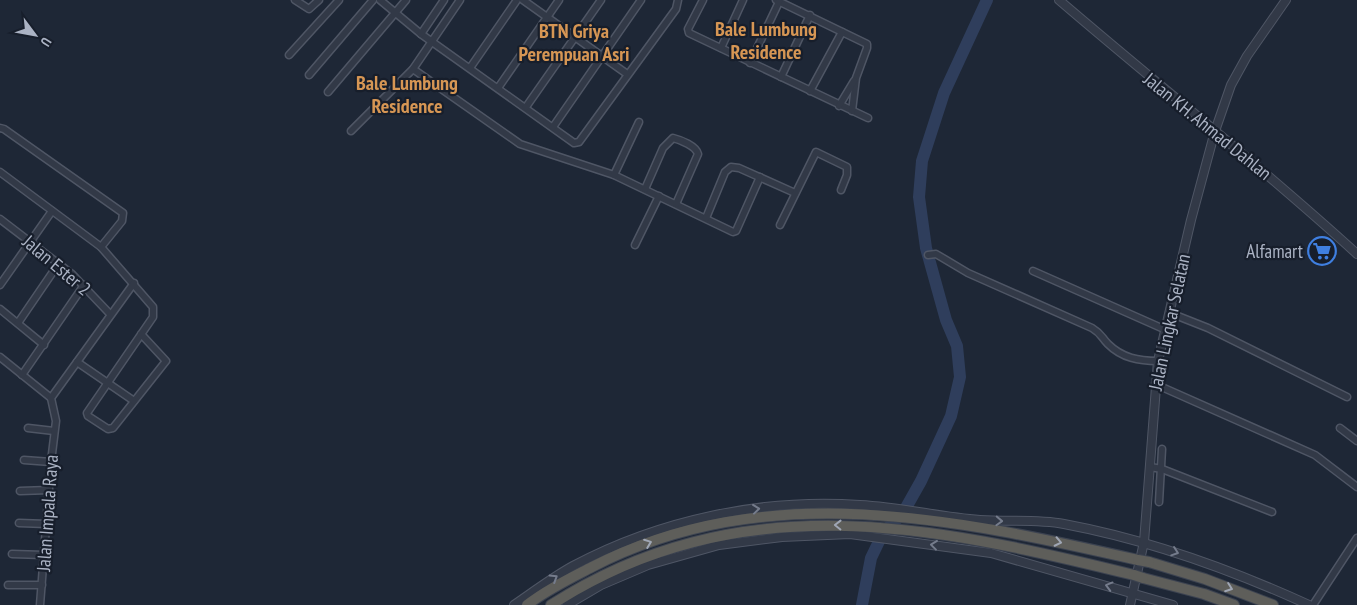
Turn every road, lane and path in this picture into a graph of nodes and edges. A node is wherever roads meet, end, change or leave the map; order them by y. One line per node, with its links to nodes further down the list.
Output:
1 (295, 0): 2 (street)
2 (319, 0)
3 (339, 0): 28 (street)
4 (373, 0): 34 (street)
5 (380, 0): 20 (street)
6 (406, 0): 20 (street)
7 (444, 0): 24 (street)
8 (460, 0): 26 (street)
9 (517, 0): 31 (street)
10 (523, 0): 22 (street)
11 (559, 0): 22 (street)
12 (601, 0): 25 (street)
13 (641, 0): 29 (street)
14 (678, 0): 33 (street)
15 (703, 0): 27 (street)
16 (743, 0): 27 (street)
17 (1059, 0): 47 (street, Jalan KH. Ahmad Dahlan)
18 (1286, 0): 47 (street, Jalan Lingkar Selatan)
19 (777, 1): 21 (street); 30 (street)
20 (396, 14): 24 (street); 39 (street)
21 (810, 15): 23 (street); 35 (street)
22 (548, 17): 25 (street); 37 (street)
23 (842, 32): 36 (street); 38 (street)
24 (421, 34): 26 (street)
25 (575, 38): 29 (street); 41 (street)
26 (432, 41): 31 (street); 32 (street)
27 (721, 48): 30 (street)
28 (289, 56)
29 (602, 56): 33 (street); 45 (street)
30 (750, 63): 35 (street)
31 (470, 68): 37 (street)
32 (413, 69): 48 (street); 50 (street)
33 (628, 74): 45 (street)
34 (309, 76)
35 (781, 77): 38 (street)
36 (856, 78): 40 (street); 42 (street)
37 (498, 88): 41 (street)
38 (810, 91): 40 (street)
39 (328, 92)
40 (840, 106): 42 (street)
41 (526, 107): 45 (street)
42 (852, 111): 43 (street)
43 (868, 118)
44 (639, 122): 50 (street)
45 (553, 127)
46 (0, 128): 63 (street)
47 (1214, 130): 64 (street, Jalan KH. Ahmad Dahlan); 72 (street, Jalan Lingkar Selatan)
48 (352, 131)
49 (0, 172): 57 (street)
50 (614, 176): 52 (street)
51 (760, 177): 54 (street); 58 (street); 58 (street)
52 (644, 189): 55 (street); 56 (street)
53 (841, 190): 54 (street)
54 (795, 193): 60 (street)
55 (660, 196): 56 (street); 62 (street)
56 (676, 204): 58 (street)
57 (52, 211): 61 (street); 63 (street)
58 (706, 218)
59 (1, 222): 61 (street, Jalan Ester 2)
60 (780, 225)
61 (31, 242): 66 (street, Jalan Ester 2); 69 (street)
62 (635, 245)
63 (101, 247): 68 (street)
64 (1357, 254)
65 (928, 255): 80 (street)
66 (59, 263): 70 (street, Jalan Ester 2); 74 (street)
67 (1033, 271): 75 (street)
68 (134, 283): 73 (street); 76 (street)
69 (0, 285)
70 (84, 285): 73 (street, Jalan Ester 2); 77 (street)
71 (0, 309): 74 (street)
72 (1170, 312): 75 (street, Jalan Lingkar Selatan); 84 (street)
73 (110, 314): 79 (street)
74 (18, 323): 77 (street)
75 (1166, 330): 80 (street, Jalan Lingkar Selatan)
76 (142, 334): 82 (street); 86 (street)
77 (44, 345): 81 (street)
78 (0, 357): 81 (street)
79 (77, 362): 82 (street); 85 (street)
80 (1158, 362): 83 (street, Jalan Lingkar Selatan)
81 (22, 374): 85 (street)
82 (106, 384): 86 (street); 86 (street)
83 (1154, 384): 94 (street, Jalan Lingkar Selatan); 96 (street)
84 (1347, 397)
85 (51, 398): 89 (street, Jalan Impala Raya)
86 (134, 401)
87 (28, 428): 89 (street)
88 (1340, 428): 90 (street)
89 (54, 431): 93 (street, Jalan Impala Raya)
90 (1357, 441)
91 (1162, 448): 95 (street)
92 (24, 460): 93 (street)
93 (51, 462): 97 (street, Jalan Impala Raya)
94 (1150, 467): 95 (street); 105 (street, Jalan Lingkar Selatan)
95 (1162, 469): 99 (street); 101 (street)
96 (1357, 487)
97 (49, 490): 98 (street); 103 (street, Jalan Impala Raya)
98 (20, 491)
99 (1159, 502)
100 (859, 508): 105 (street, one-way to 105); 113 (street, one-way to 100); 114 (highway, one-way to 100); 119 (highway, one-way to 119, bridge)
101 (1272, 512)
102 (19, 523): 103 (street)
103 (47, 524): 107 (street, Jalan Impala Raya)
104 (1357, 538): 121 (street)
105 (1144, 542): 110 (street, Jalan Lingkar Selatan); 120 (street, one-way to 120)
106 (12, 554): 107 (street)
107 (44, 555): 109 (street, Jalan Impala Raya)
108 (8, 585): 109 (street)
109 (42, 585): 112 (street, Jalan Impala Raya)
110 (1132, 593): 111 (street, one-way to 111); 116 (street, Jalan Lingkar Selatan); 117 (street)
111 (571, 604)
112 (40, 605)
113 (514, 605)
114 (526, 605)
115 (552, 605): 118 (highway, one-way to 115)
116 (1130, 605)
117 (1173, 605)
118 (1234, 605)
119 (1273, 605)
120 (1309, 605)
121 (1313, 605)

